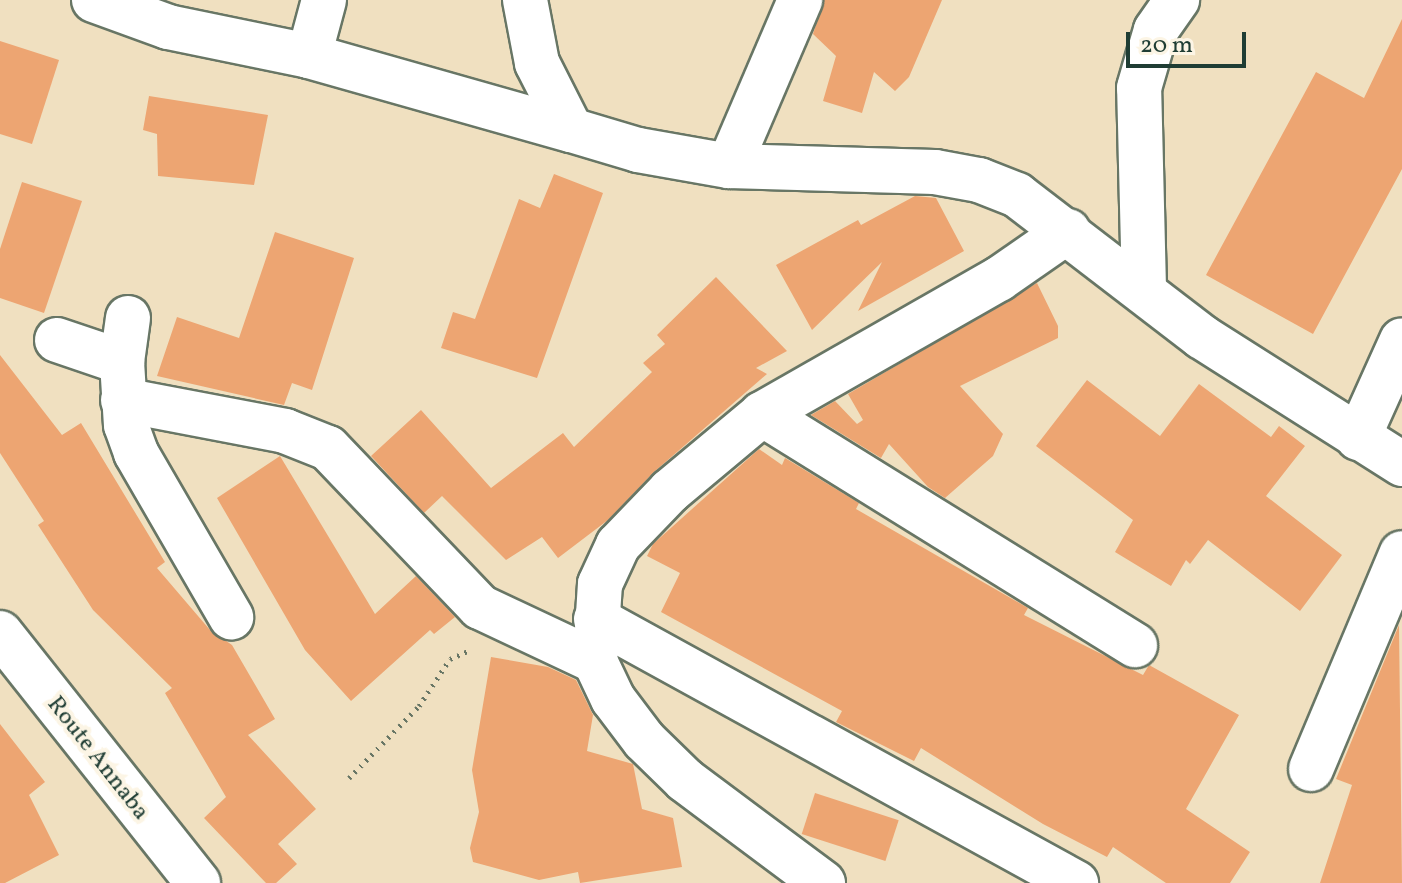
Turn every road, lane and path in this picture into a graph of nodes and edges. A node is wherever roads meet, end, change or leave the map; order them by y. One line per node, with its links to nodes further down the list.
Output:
1 (94, 0): 6 (street)
2 (324, 0): 6 (street)
3 (525, 0): 7 (street)
4 (800, 0): 8 (street)
5 (1177, 0): 10 (street)
6 (309, 56): 7 (street)
7 (571, 130): 8 (street)
8 (729, 166): 9 (street)
9 (1068, 231): 10 (street); 15 (street)
10 (1144, 288): 16 (street)
11 (128, 318): 14 (street)
12 (57, 340): 14 (street)
13 (1402, 340): 16 (street)
14 (122, 381): 19 (street); 21 (street)
15 (762, 414): 20 (street); 23 (street)
16 (1358, 438): 17 (street)
17 (1402, 464)
18 (1402, 553): 25 (street)
19 (231, 617)
20 (596, 619): 24 (street); 29 (street)
21 (518, 628): 24 (street); 26 (path)
22 (0, 633): 27 (street, Route Annaba)
23 (1135, 645)
24 (595, 661): 28 (street)
25 (1311, 769)
26 (349, 778)
27 (198, 883)
28 (823, 883)
29 (1076, 883)

